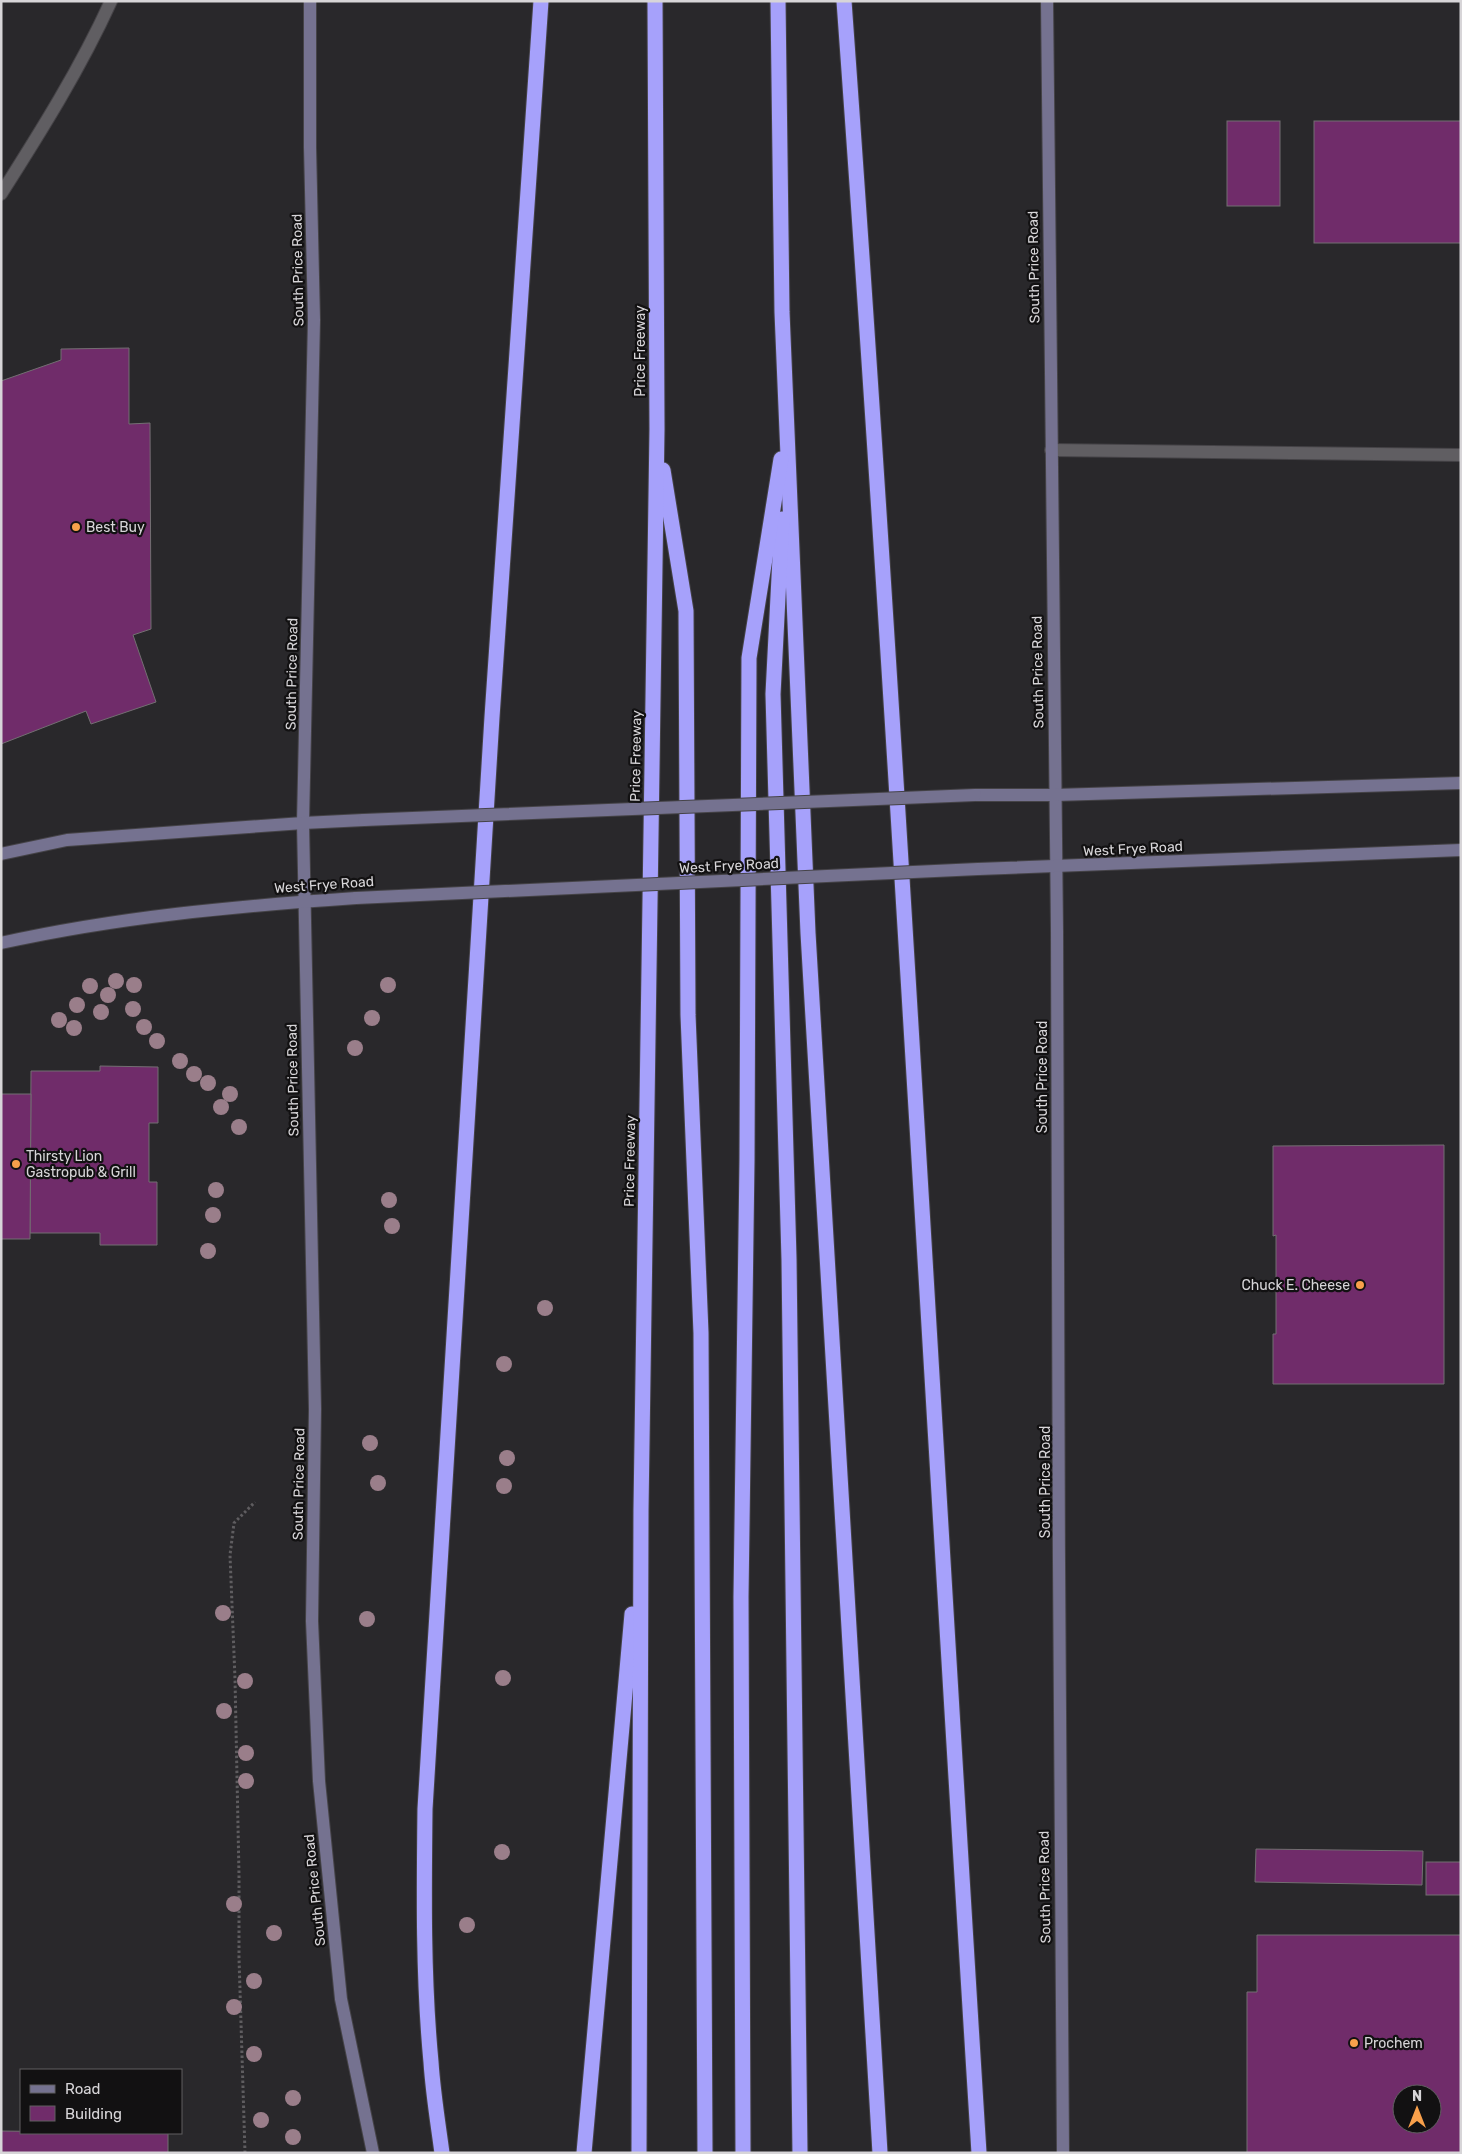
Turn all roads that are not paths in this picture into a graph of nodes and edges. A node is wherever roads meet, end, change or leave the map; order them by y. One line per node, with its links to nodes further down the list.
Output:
1 (111, 1): 8 (street)
2 (310, 1): 15 (main road, South Price Road)
3 (541, 1): 23 (highway)
4 (655, 1): 10 (highway, Price Freeway)
5 (778, 1): 9 (highway)
6 (844, 1): 30 (highway)
7 (1047, 1): 11 (main road, South Price Road)
8 (1, 194)
9 (787, 425): 27 (highway); 28 (highway); 29 (highway)
10 (657, 429): 21 (highway, Price Freeway); 26 (highway)
11 (1051, 450): 12 (street); 14 (main road, South Price Road)
12 (1461, 455)
13 (1461, 783): 14 (main road)
14 (1055, 795): 15 (main road, bridge); 18 (main road, South Price Road)
15 (303, 823): 17 (main road); 19 (main road, South Price Road)
16 (1461, 850): 18 (main road, West Frye Road)
17 (1, 854)
18 (1056, 867): 19 (main road, West Frye Road, bridge); 31 (main road, South Price Road)
19 (304, 901): 20 (main road, West Frye Road); 22 (main road, South Price Road)
20 (1, 943)
21 (641, 1510): 24 (highway); 25 (highway)
22 (373, 2153)
23 (442, 2153)
24 (584, 2153)
25 (639, 2153)
26 (705, 2153)
27 (743, 2153)
28 (800, 2153)
29 (880, 2153)
30 (979, 2153)
31 (1063, 2153)

